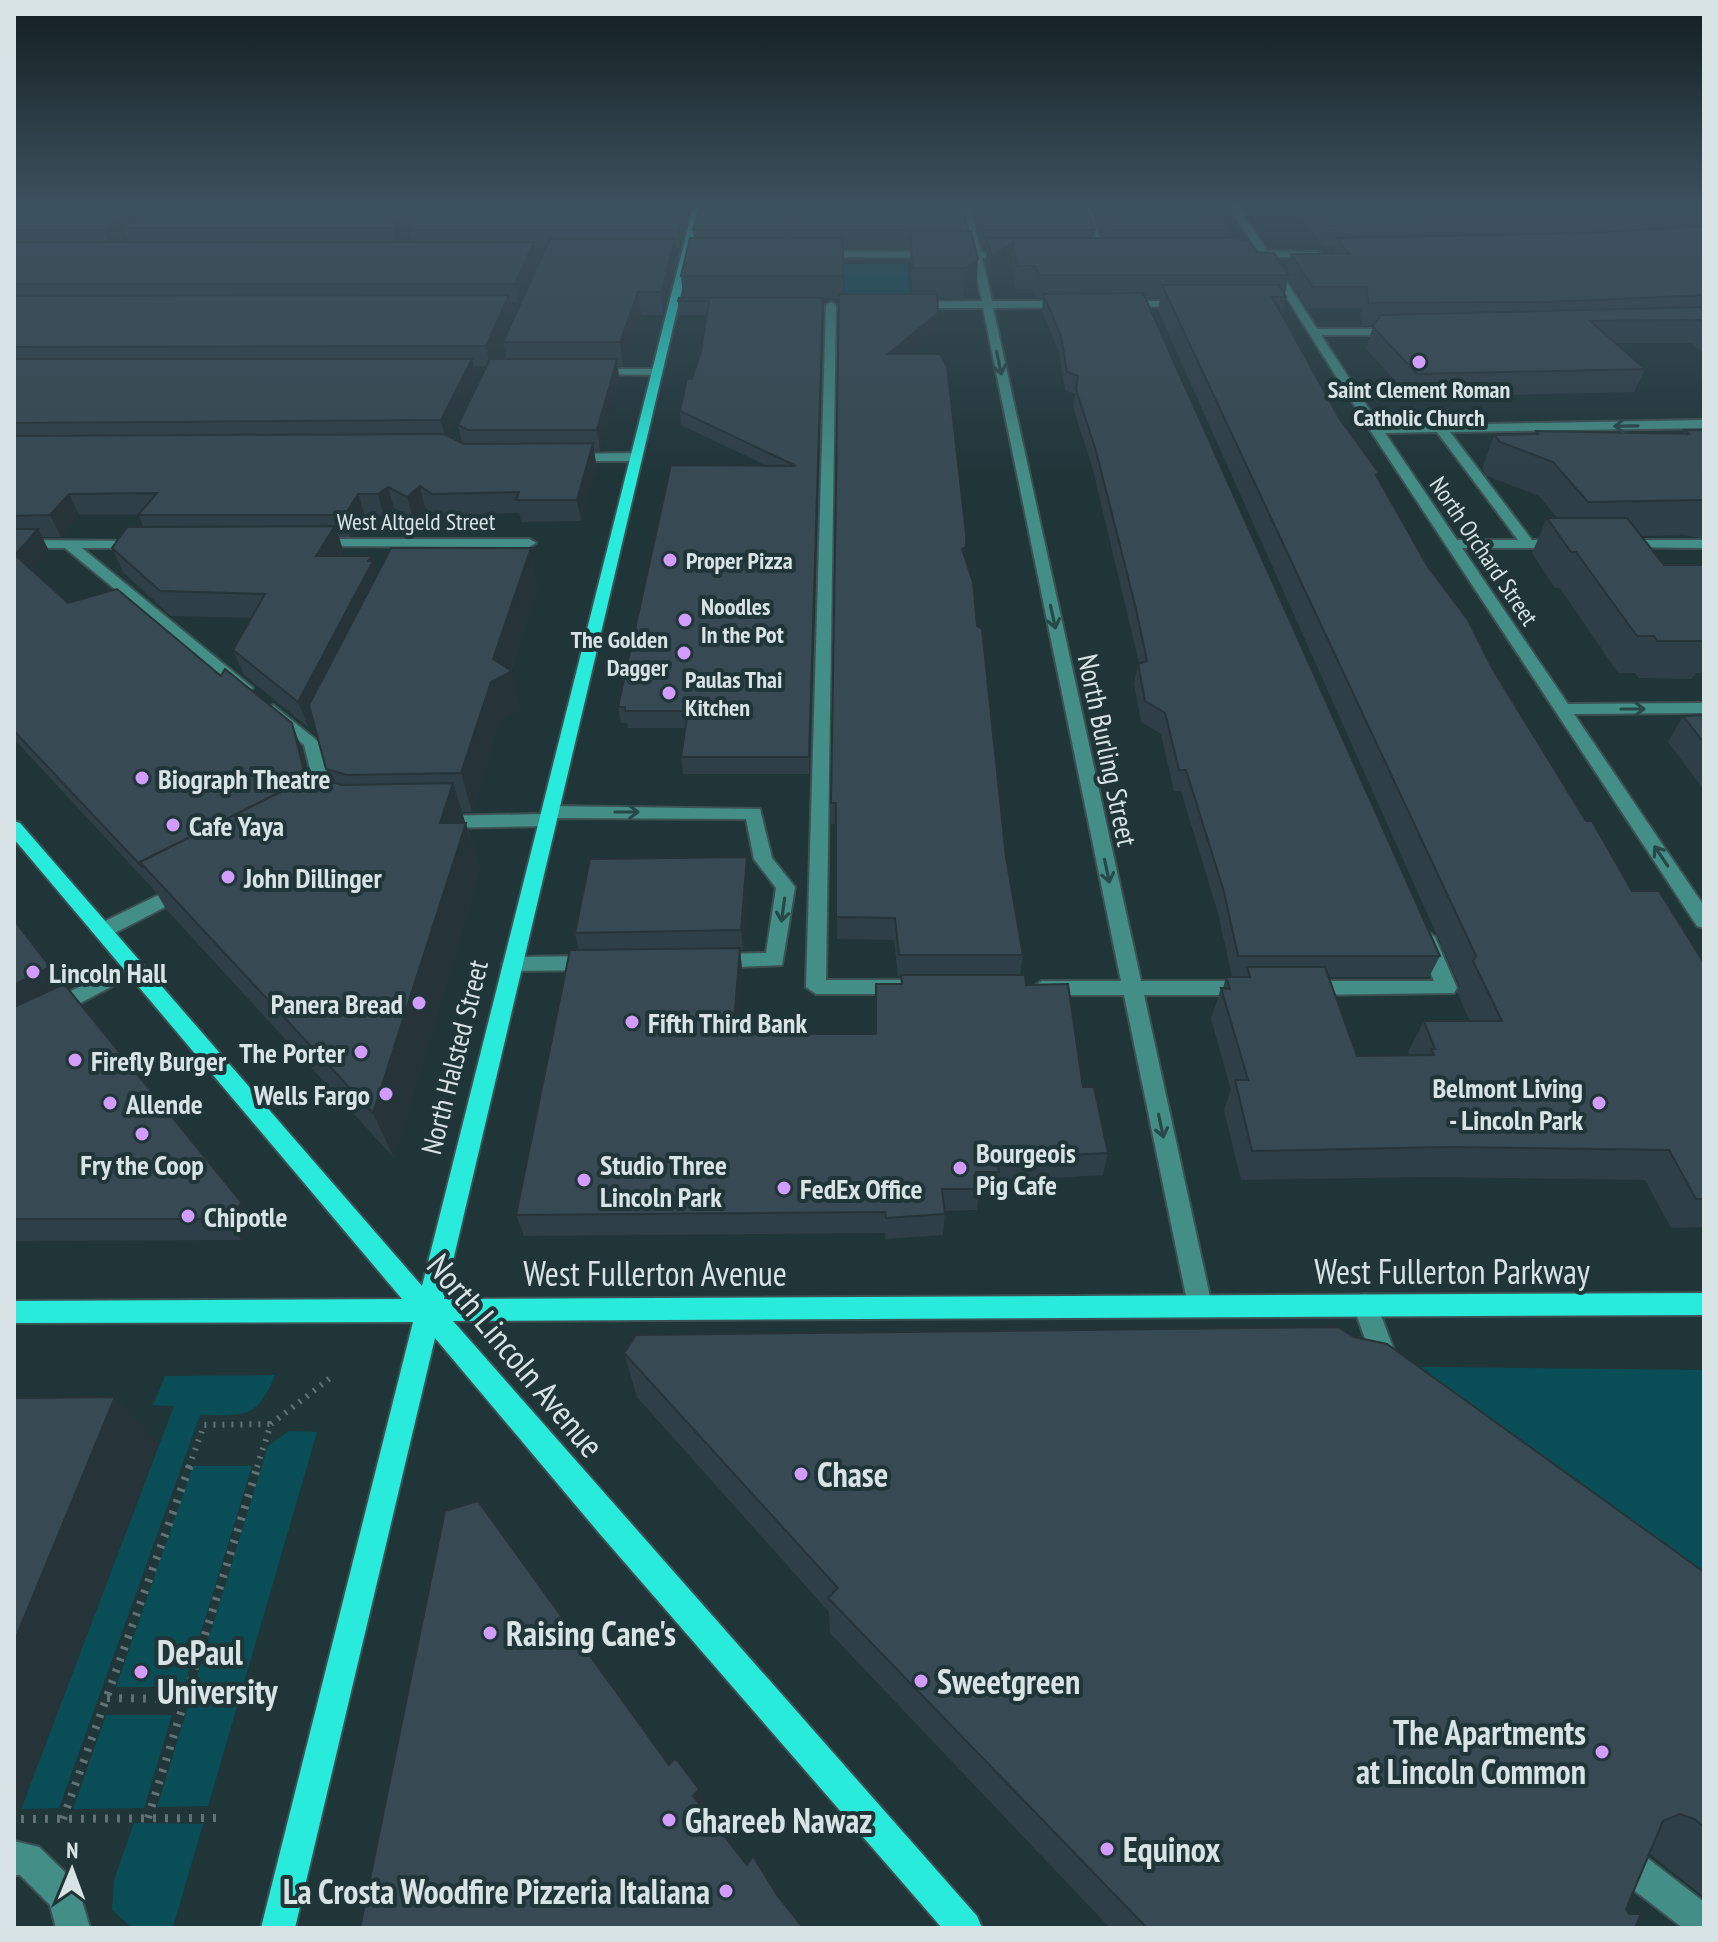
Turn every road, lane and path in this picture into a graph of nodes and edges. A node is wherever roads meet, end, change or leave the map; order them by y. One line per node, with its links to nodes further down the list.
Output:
1 (675, 295): 7 (main road, North Halsted Street)
2 (985, 295): 11 (street, North Burling Street)
3 (1285, 295): 12 (street, North Orchard Street)
4 (1087, 304): 11 (street)
5 (1102, 304): 6 (street)
6 (1193, 304)
7 (672, 305): 8 (street); 15 (main road, North Halsted Street)
8 (686, 305)
9 (831, 305): 50 (street)
10 (903, 305): 11 (street)
11 (987, 305): 49 (street, North Burling Street, one-way to 49)
12 (1315, 332): 13 (street); 18 (street, North Orchard Street)
13 (1410, 332)
14 (585, 372): 15 (street)
15 (656, 372): 19 (main road, North Halsted Street)
16 (1704, 424): 17 (street, one-way to 17)
17 (1441, 429): 18 (street); 28 (street)
18 (1376, 430): 27 (street, North Orchard Street)
19 (635, 457): 20 (street); 37 (main road, North Halsted Street)
20 (557, 458)
21 (302, 543): 22 (street, West Altgeld Street)
22 (412, 543): 23 (street, West Altgeld Street); 33 (street)
23 (529, 543)
24 (14, 544): 25 (street)
25 (68, 544): 26 (street); 38 (street)
26 (162, 544)
27 (1453, 544): 28 (street); 36 (street, North Orchard Street)
28 (1528, 544): 29 (street)
29 (1576, 544)
30 (1608, 544): 31 (street)
31 (1624, 544): 32 (street); 34 (street)
32 (1704, 544)
33 (403, 560)
34 (1643, 565)
35 (1704, 708): 36 (street, one-way to 35)
36 (1563, 709): 43 (street, North Orchard Street, one-way to 36)
37 (548, 816): 39 (street); 45 (street, one-way to 45); 47 (main road, North Halsted Street)
38 (331, 817)
39 (422, 822)
40 (14, 827): 44 (main road, North Lincoln Avenue)
41 (195, 883): 44 (street)
42 (1415, 915): 49 (street)
43 (1704, 921)
44 (102, 931): 48 (main road, North Lincoln Avenue)
45 (696, 961)
46 (616, 963): 47 (street)
47 (512, 964): 56 (main road, North Halsted Street)
48 (132, 967): 52 (street); 56 (main road, North Lincoln Avenue)
49 (1132, 987): 51 (street); 55 (street, North Burling Street, one-way to 55)
50 (927, 988)
51 (1022, 988)
52 (14, 1030)
53 (1704, 1304): 54 (main road, West Fullerton Parkway)
54 (1365, 1305): 55 (main road, West Fullerton Parkway); 59 (street)
55 (1200, 1306): 56 (main road, West Fullerton Avenue)
56 (428, 1308): 57 (main road, West Fullerton Avenue); 71 (main road, North Halsted Street); 72 (main road, North Lincoln Avenue)
57 (14, 1312)
58 (334, 1375): 60 (path)
59 (1401, 1382)
60 (271, 1424): 61 (path); 62 (path)
61 (107, 1698): 62 (path); 66 (path)
62 (185, 1699): 63 (path)
63 (148, 1818): 64 (path); 66 (path)
64 (216, 1818)
65 (14, 1819): 66 (path)
66 (63, 1819)
67 (14, 1858): 70 (street)
68 (1609, 1885): 69 (street)
69 (1704, 1923)
70 (73, 1928)
71 (278, 1928)
72 (965, 1928)

